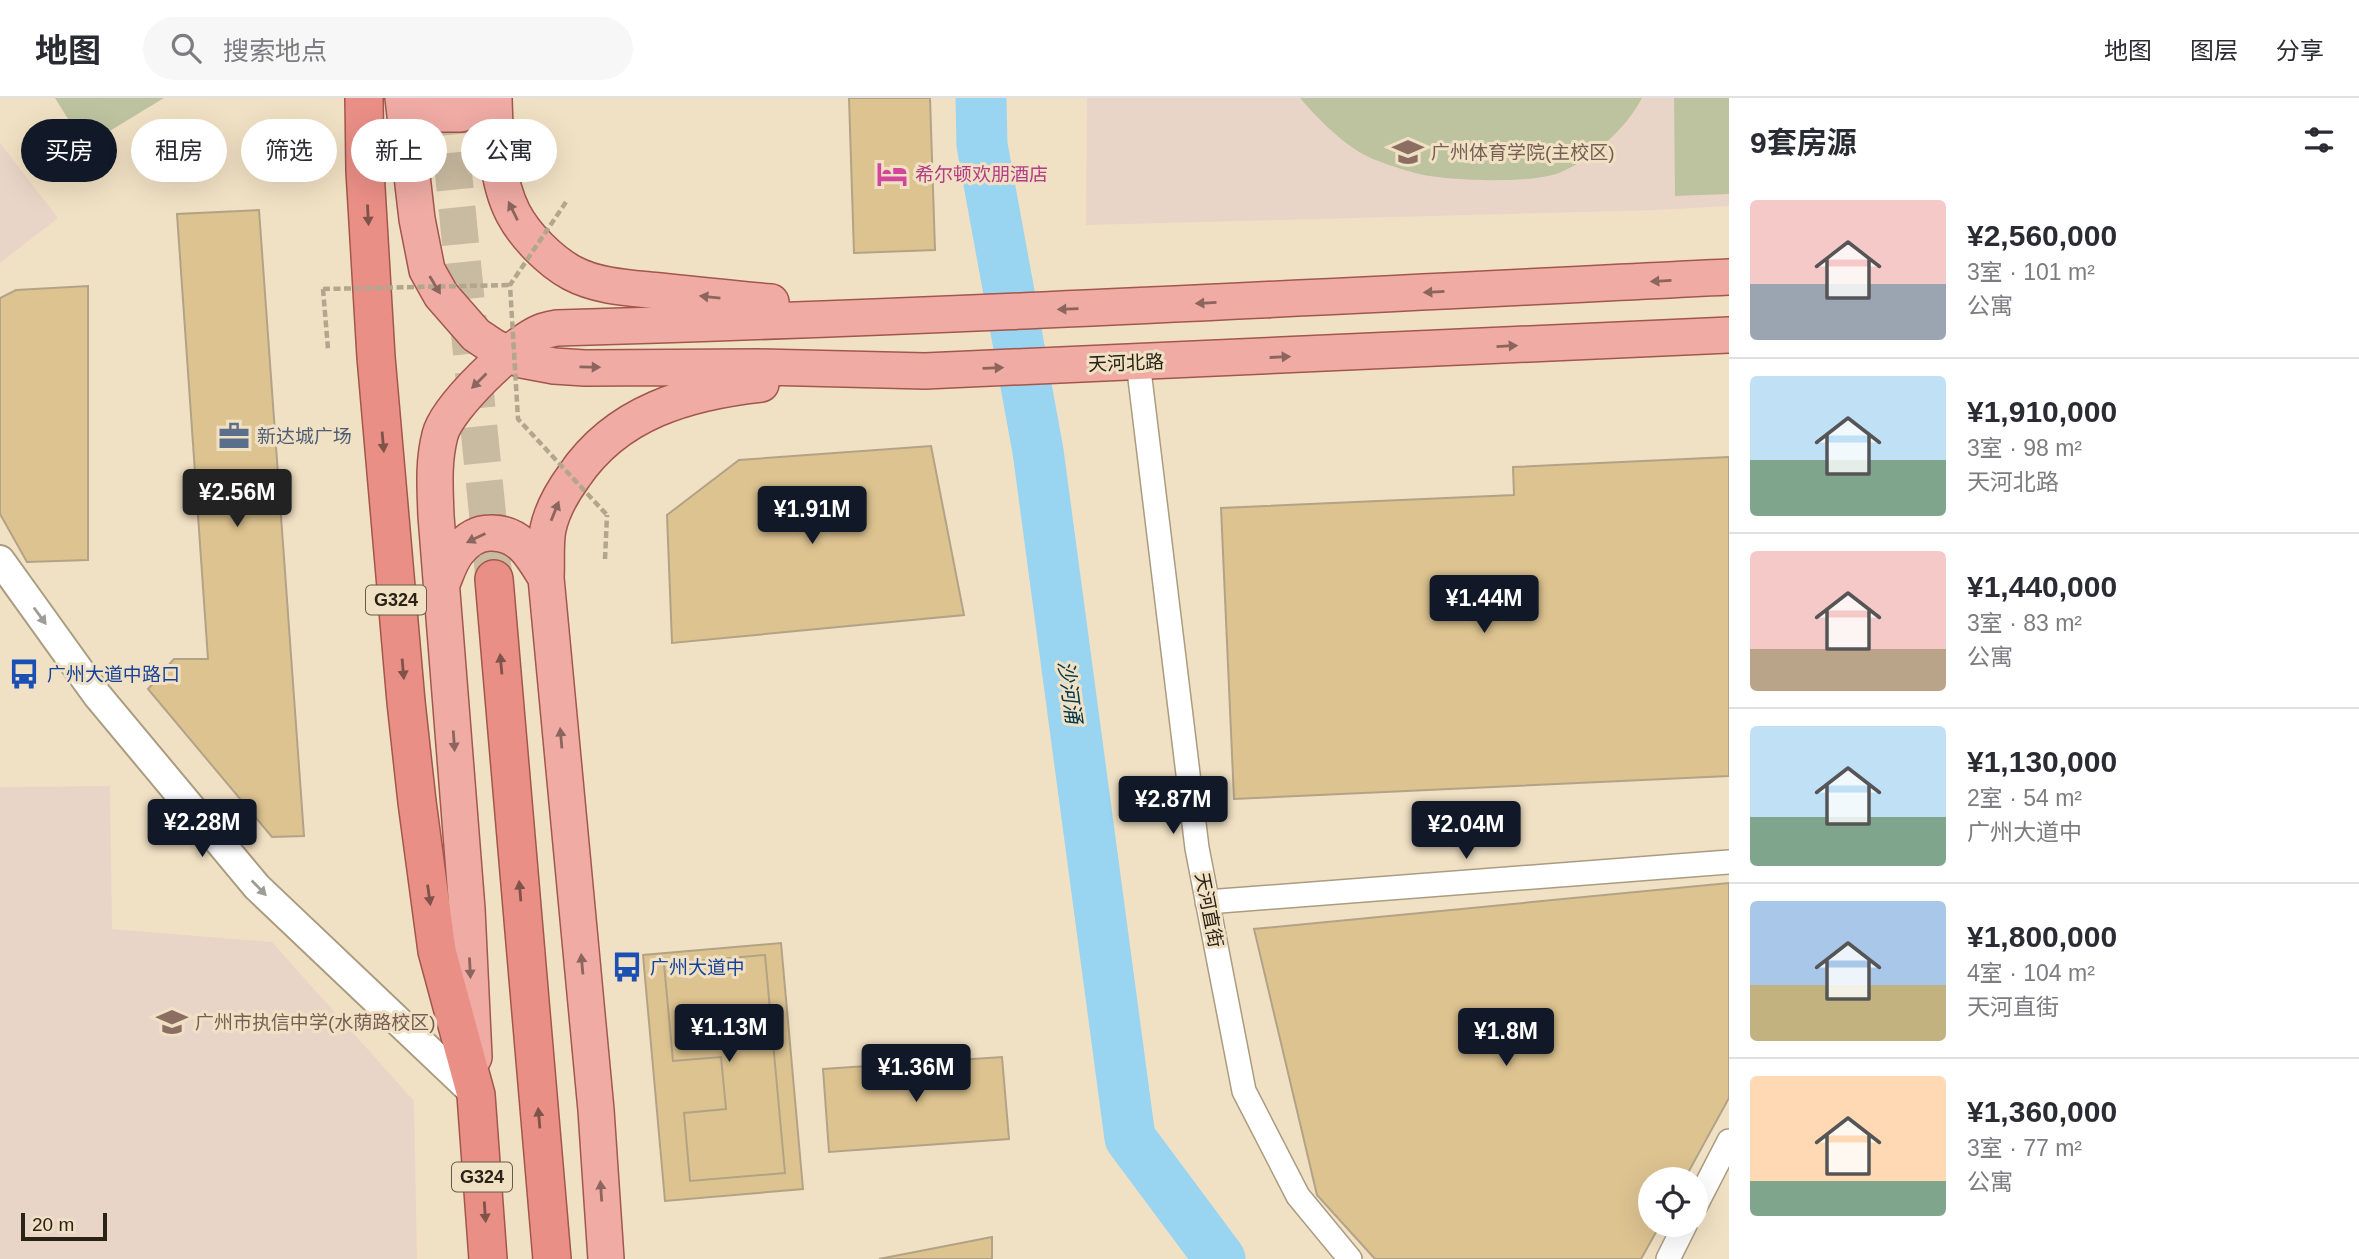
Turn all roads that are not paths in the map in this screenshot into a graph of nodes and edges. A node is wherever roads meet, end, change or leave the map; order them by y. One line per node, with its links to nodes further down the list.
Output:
1 (364, 98): 18 (highway, G324, one-way to 18)
2 (403, 98): 9 (main road, one-way to 9)
3 (416, 98): 4 (main road)
4 (481, 98)
5 (494, 98): 7 (main road, one-way to 5)
6 (1729, 277): 7 (main road, one-way to 7)
7 (925, 314): 9 (main road)
8 (1729, 335): 10 (main road, 天河北路, one-way to 8)
9 (521, 351): 11 (main road, 天河北路, one-way to 11); 15 (main road, one-way to 15)
10 (1138, 362): 11 (main road, 天河北路, one-way to 10); 17 (street, 天河直街)
11 (925, 371): 13 (main road, one-way to 11)
12 (0, 560): 18 (street, one-way to 18)
13 (546, 578): 15 (main road, one-way to 15); 24 (main road, one-way to 13)
14 (494, 579): 23 (highway, one-way to 14)
15 (441, 586): 18 (main road, one-way to 18)
16 (1729, 862): 17 (street)
17 (1207, 902): 25 (street, 天河直街)
18 (476, 1095): 22 (highway, G324, one-way to 22)
19 (1729, 1141): 20 (street)
20 (1708, 1182)
21 (1679, 1237): 26 (street)
22 (488, 1259)
23 (552, 1259)
24 (606, 1259)
25 (1350, 1259)
26 (1668, 1259)

